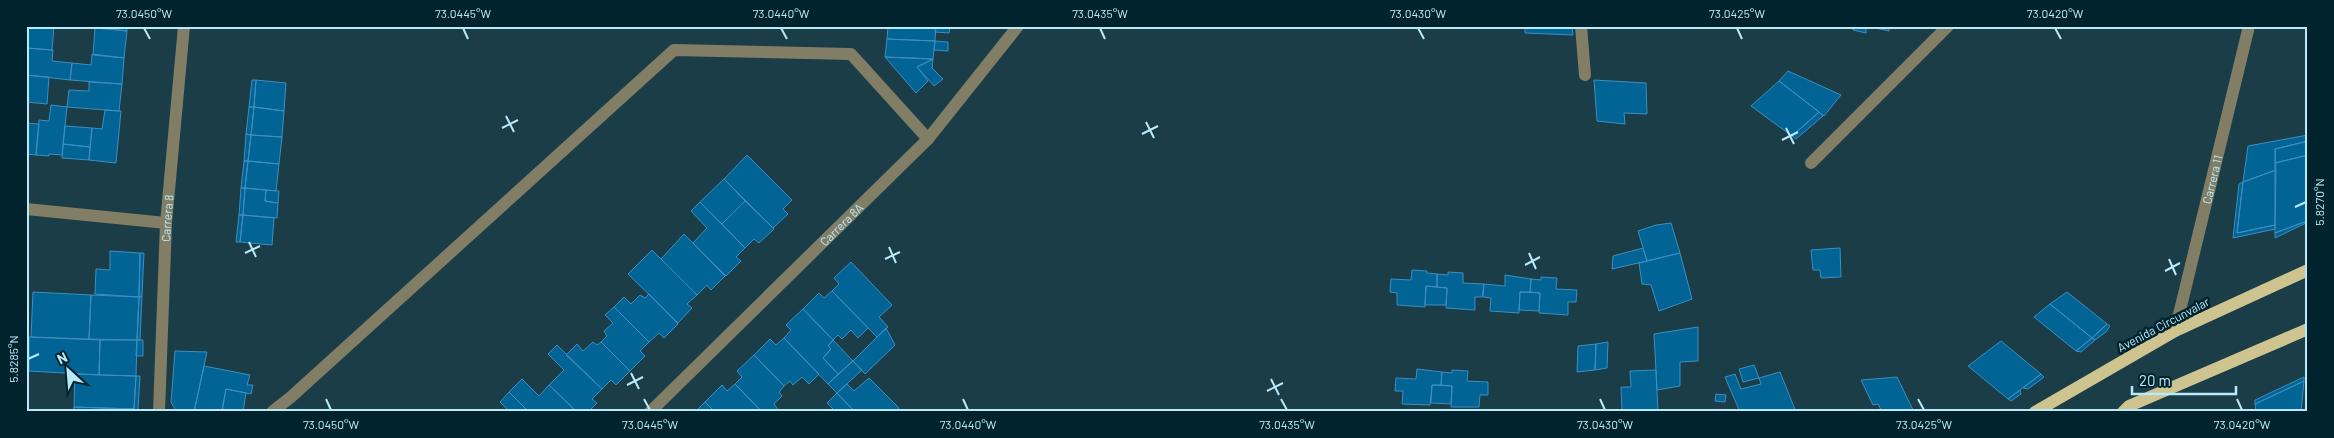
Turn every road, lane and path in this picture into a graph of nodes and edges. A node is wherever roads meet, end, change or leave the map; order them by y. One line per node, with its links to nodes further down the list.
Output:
1 (184, 26): 10 (street, Carrera 8)
2 (1018, 26): 7 (street, Carrera 8A)
3 (1581, 26): 6 (street)
4 (1948, 26): 8 (street)
5 (2249, 26): 13 (street, Carrera 11)
6 (1585, 75)
7 (928, 139): 15 (street); 16 (street, Carrera 8A)
8 (1811, 163)
9 (26, 210): 10 (street)
10 (166, 223): 14 (street, Carrera 8)
11 (2308, 270): 13 (main road, Avenida Circunvalar)
12 (2308, 330): 18 (main road)
13 (2175, 331): 17 (main road, Avenida Circunvalar)
14 (160, 412)
15 (272, 412)
16 (650, 412)
17 (2034, 412)
18 (2123, 412)

